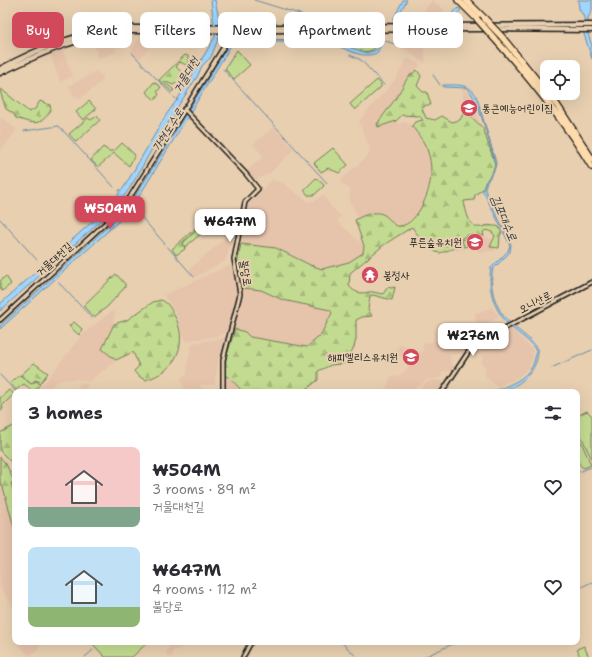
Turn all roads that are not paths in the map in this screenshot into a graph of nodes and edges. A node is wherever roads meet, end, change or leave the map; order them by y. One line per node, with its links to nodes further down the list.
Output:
1 (458, 0): 16 (highway, bridge)
2 (466, 0): 15 (highway, bridge)
3 (591, 25): 5 (main road)
4 (140, 28): 12 (main road)
5 (276, 28)
6 (210, 29): 7 (main road)
7 (218, 29)
8 (276, 29): 9 (main road)
9 (591, 30)
10 (140, 31): 13 (main road)
11 (221, 48): 14 (street)
12 (0, 69)
13 (0, 74)
14 (184, 109): 18 (street, 거물대천길); 19 (street, 불당로)
15 (592, 158)
16 (592, 167)
17 (592, 282): 20 (street, 오니산로)
18 (0, 320)
19 (223, 389)
20 (444, 389)
21 (249, 645): 22 (street)
22 (243, 657)

